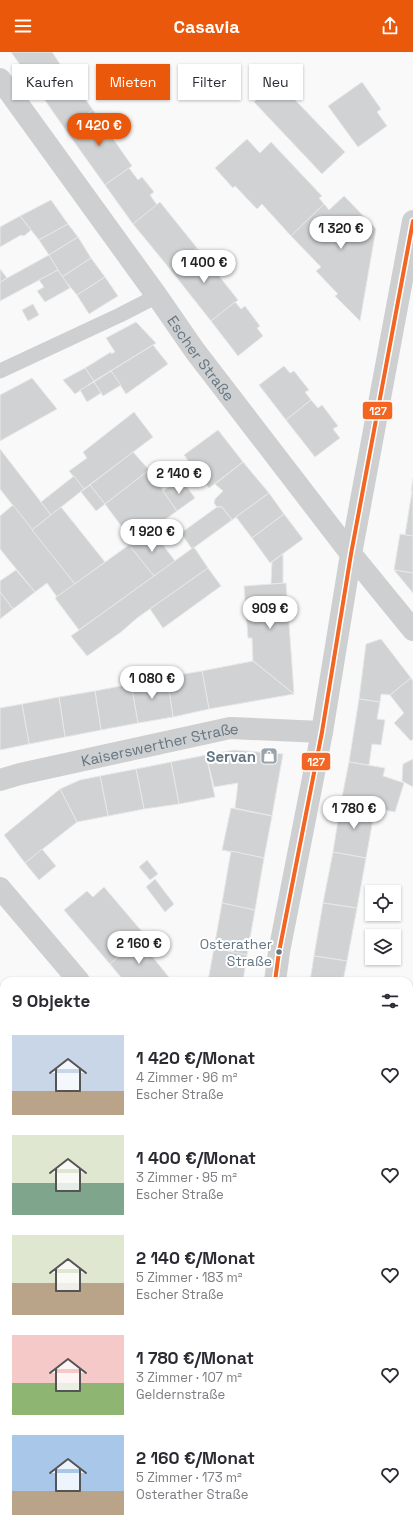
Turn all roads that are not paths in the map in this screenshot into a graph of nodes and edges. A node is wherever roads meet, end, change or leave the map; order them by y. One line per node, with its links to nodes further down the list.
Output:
1 (0, 80): 3 (street, Escher Straße)
2 (413, 225): 5 (street)
3 (157, 296): 4 (lane); 5 (street, Escher Straße)
4 (0, 371)
5 (351, 554): 6 (street, Escher Straße); 7 (street)
6 (413, 630)
7 (322, 732): 8 (street, Kaiserswerther Straße); 11 (street)
8 (0, 780)
9 (0, 888): 10 (street)
10 (76, 977)
11 (276, 977)

